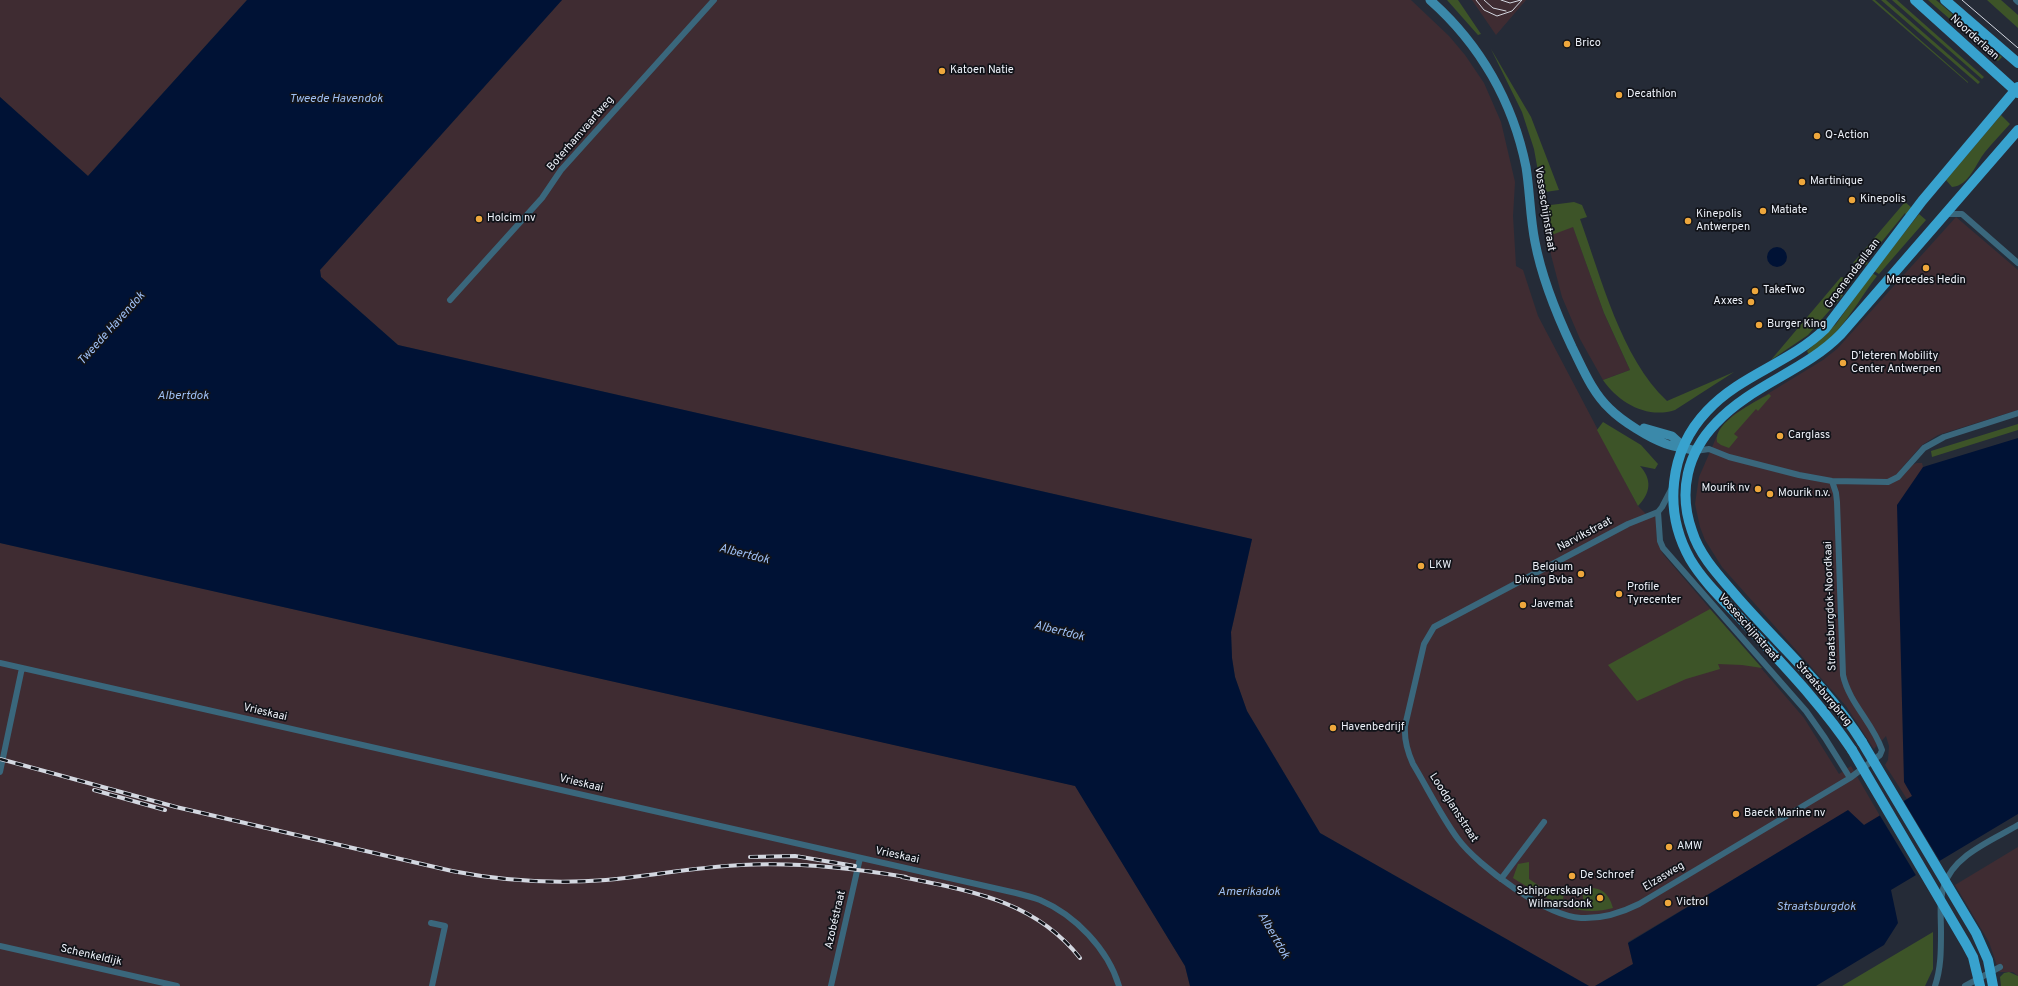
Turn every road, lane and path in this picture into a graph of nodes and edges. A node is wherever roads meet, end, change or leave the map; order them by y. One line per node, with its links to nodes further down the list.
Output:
1 (714, 0): 10 (street, Boterhamvaartweg)
2 (1430, 0): 12 (street, Vosseschijnstraat)
3 (1915, 0): 6 (main road, Noorderlaan)
4 (1945, 0): 5 (main road, Noorderlaan)
5 (2018, 63)
6 (2017, 91): 12 (main road, Groenendaallaan)
7 (2018, 130): 8 (main road)
8 (1944, 214): 9 (street); 13 (main road)
9 (2018, 263)
10 (450, 300)
11 (2018, 413): 14 (street, Vosseschijnstraat)
12 (1684, 447): 13 (street, Vosseschijnstraat); 15 (main road, Straatsburgbrug)
13 (1695, 451): 14 (street, Vosseschijnstraat); 37 (main road, Straatsburgbrug, bridge)
14 (1832, 481): 21 (street, Straatsburgdok-Noordkaai)
15 (1672, 488): 16 (street); 36 (main road, Straatsburgbrug, bridge)
16 (1658, 512): 17 (street, Narvikstraat); 21 (street, Vosseschijnstraat)
17 (1424, 644): 25 (street, Loodglansstraat)
18 (0, 663): 19 (street, Vrieskaai)
19 (22, 668): 20 (street); 24 (street, Vrieskaai)
20 (0, 772)
21 (1850, 778): 26 (street, Elzasweg)
22 (1544, 822): 25 (street)
23 (2018, 825): 34 (street)
24 (860, 858): 32 (street, Azobéstraat); 33 (street, Vrieskaai)
25 (1501, 880): 26 (street, Loodglansstraat)
26 (1610, 916)
27 (432, 923): 31 (street)
28 (0, 946): 30 (street, Schenkeldijk)
29 (2000, 967): 35 (street)
30 (177, 986)
31 (432, 986)
32 (831, 986)
33 (1119, 986)
34 (1935, 986)
35 (1965, 986)
36 (1980, 986)
37 (1993, 986)

